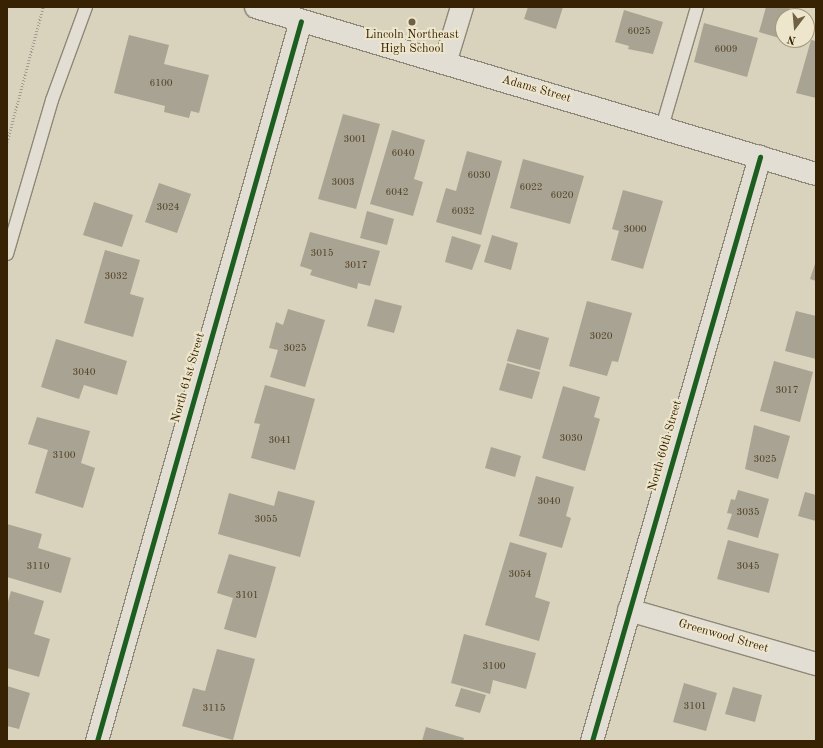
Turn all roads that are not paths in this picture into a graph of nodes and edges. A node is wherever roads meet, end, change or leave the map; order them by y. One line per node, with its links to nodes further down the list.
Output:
1 (86, 7): 10 (lane)
2 (256, 7): 5 (street, Adams Street)
3 (462, 7): 6 (street)
4 (697, 7): 7 (lane)
5 (301, 21): 6 (street, Adams Street); 13 (street, North 61st Street)
6 (445, 63): 7 (street, Adams Street)
7 (662, 127): 8 (street, Adams Street)
8 (760, 157): 9 (street, Adams Street); 11 (street, North 60th Street)
9 (816, 174)
10 (7, 254)
11 (629, 610): 12 (street, Greenwood Street); 14 (street, North 60th Street)
12 (816, 664)
13 (97, 741)
14 (592, 741)

